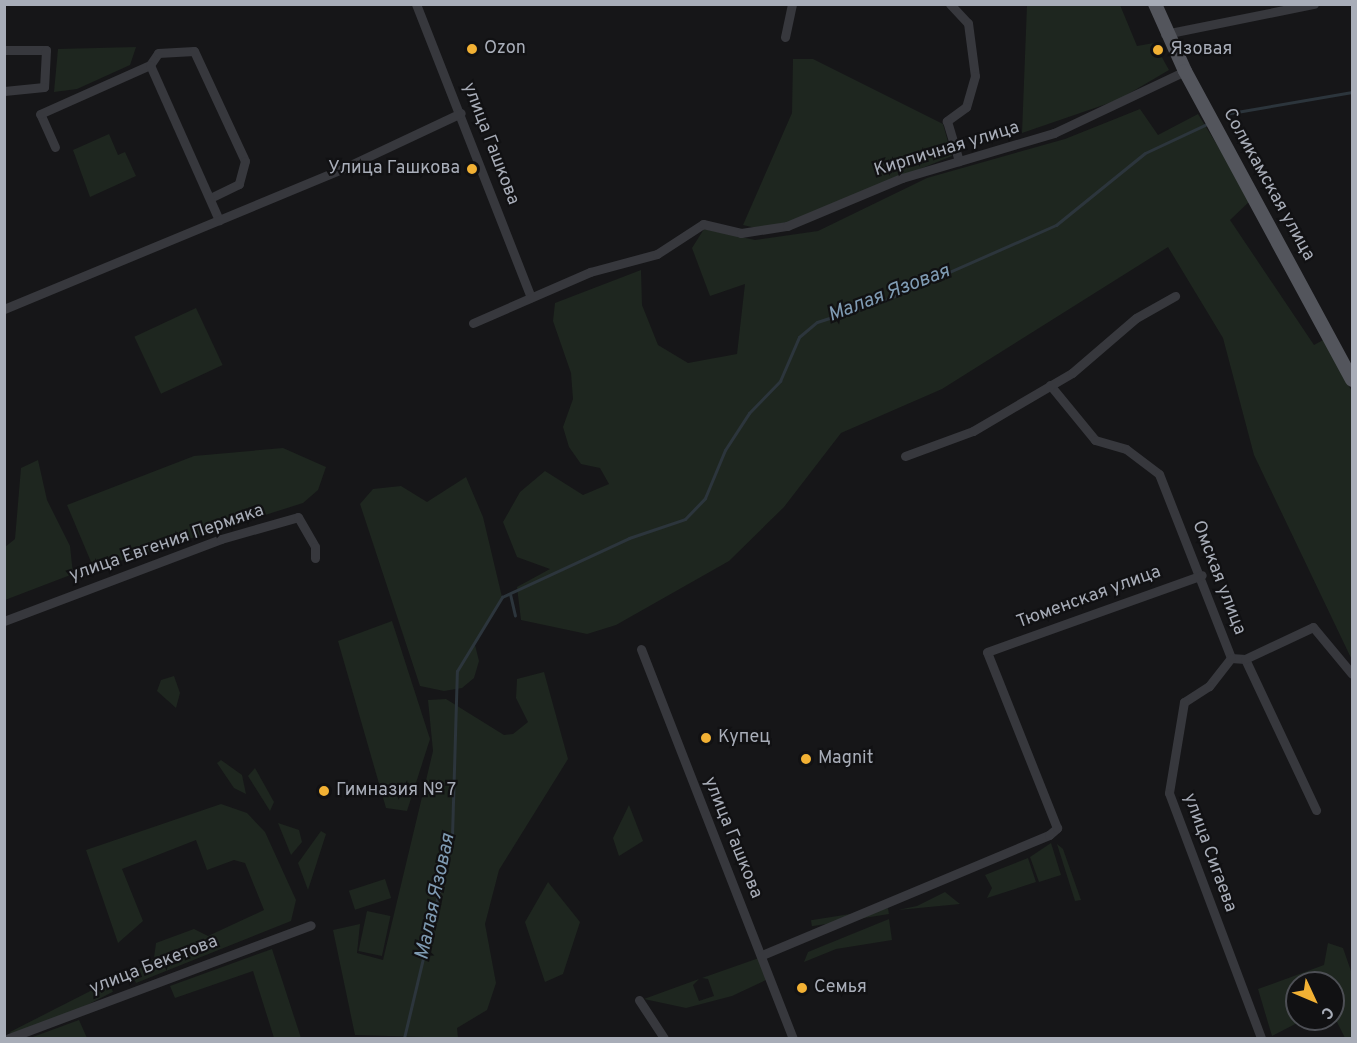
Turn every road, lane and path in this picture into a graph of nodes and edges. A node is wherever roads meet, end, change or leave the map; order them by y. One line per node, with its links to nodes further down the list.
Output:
1 (416, 4): 12 (street, улица Гашкова)
2 (792, 4): 7 (street)
3 (950, 4): 14 (street)
4 (1155, 4): 6 (main road, Соликамская улица)
5 (1314, 4): 6 (street)
6 (1165, 34): 10 (main road, Соликамская улица)
7 (785, 37)
8 (4, 50): 11 (street)
9 (150, 64): 13 (street); 15 (street); 15 (street)
10 (1185, 71): 14 (street, Кирпичная улица); 21 (main road, Соликамская улица)
11 (4, 91)
12 (461, 113): 16 (street); 18 (street, улица Гашкова)
13 (55, 147)
14 (959, 161): 18 (street, Кирпичная улица)
15 (210, 198): 16 (street)
16 (219, 220): 19 (street)
17 (1174, 296): 22 (street)
18 (531, 297): 20 (street)
19 (4, 309)
20 (473, 323)
21 (1353, 380)
22 (1050, 385): 23 (street); 25 (street, Омская улица)
23 (905, 456)
24 (315, 558): 26 (street, улица Евгения Пермяка)
25 (1202, 574): 28 (street, Омская улица); 33 (street, Тюменская улица)
26 (4, 621)
27 (641, 649): 33 (street, улица Гашкова)
28 (1231, 658): 29 (street, Омская улица); 38 (street, улица Сигаева)
29 (1245, 658): 30 (street); 31 (street, Омская улица)
30 (1353, 674)
31 (1316, 810)
32 (310, 925): 35 (street, улица Бекетова)
33 (762, 955): 37 (street, улица Гашкова)
34 (639, 1000): 36 (street)
35 (9, 1038)
36 (664, 1038)
37 (793, 1038)
38 (1261, 1038)

